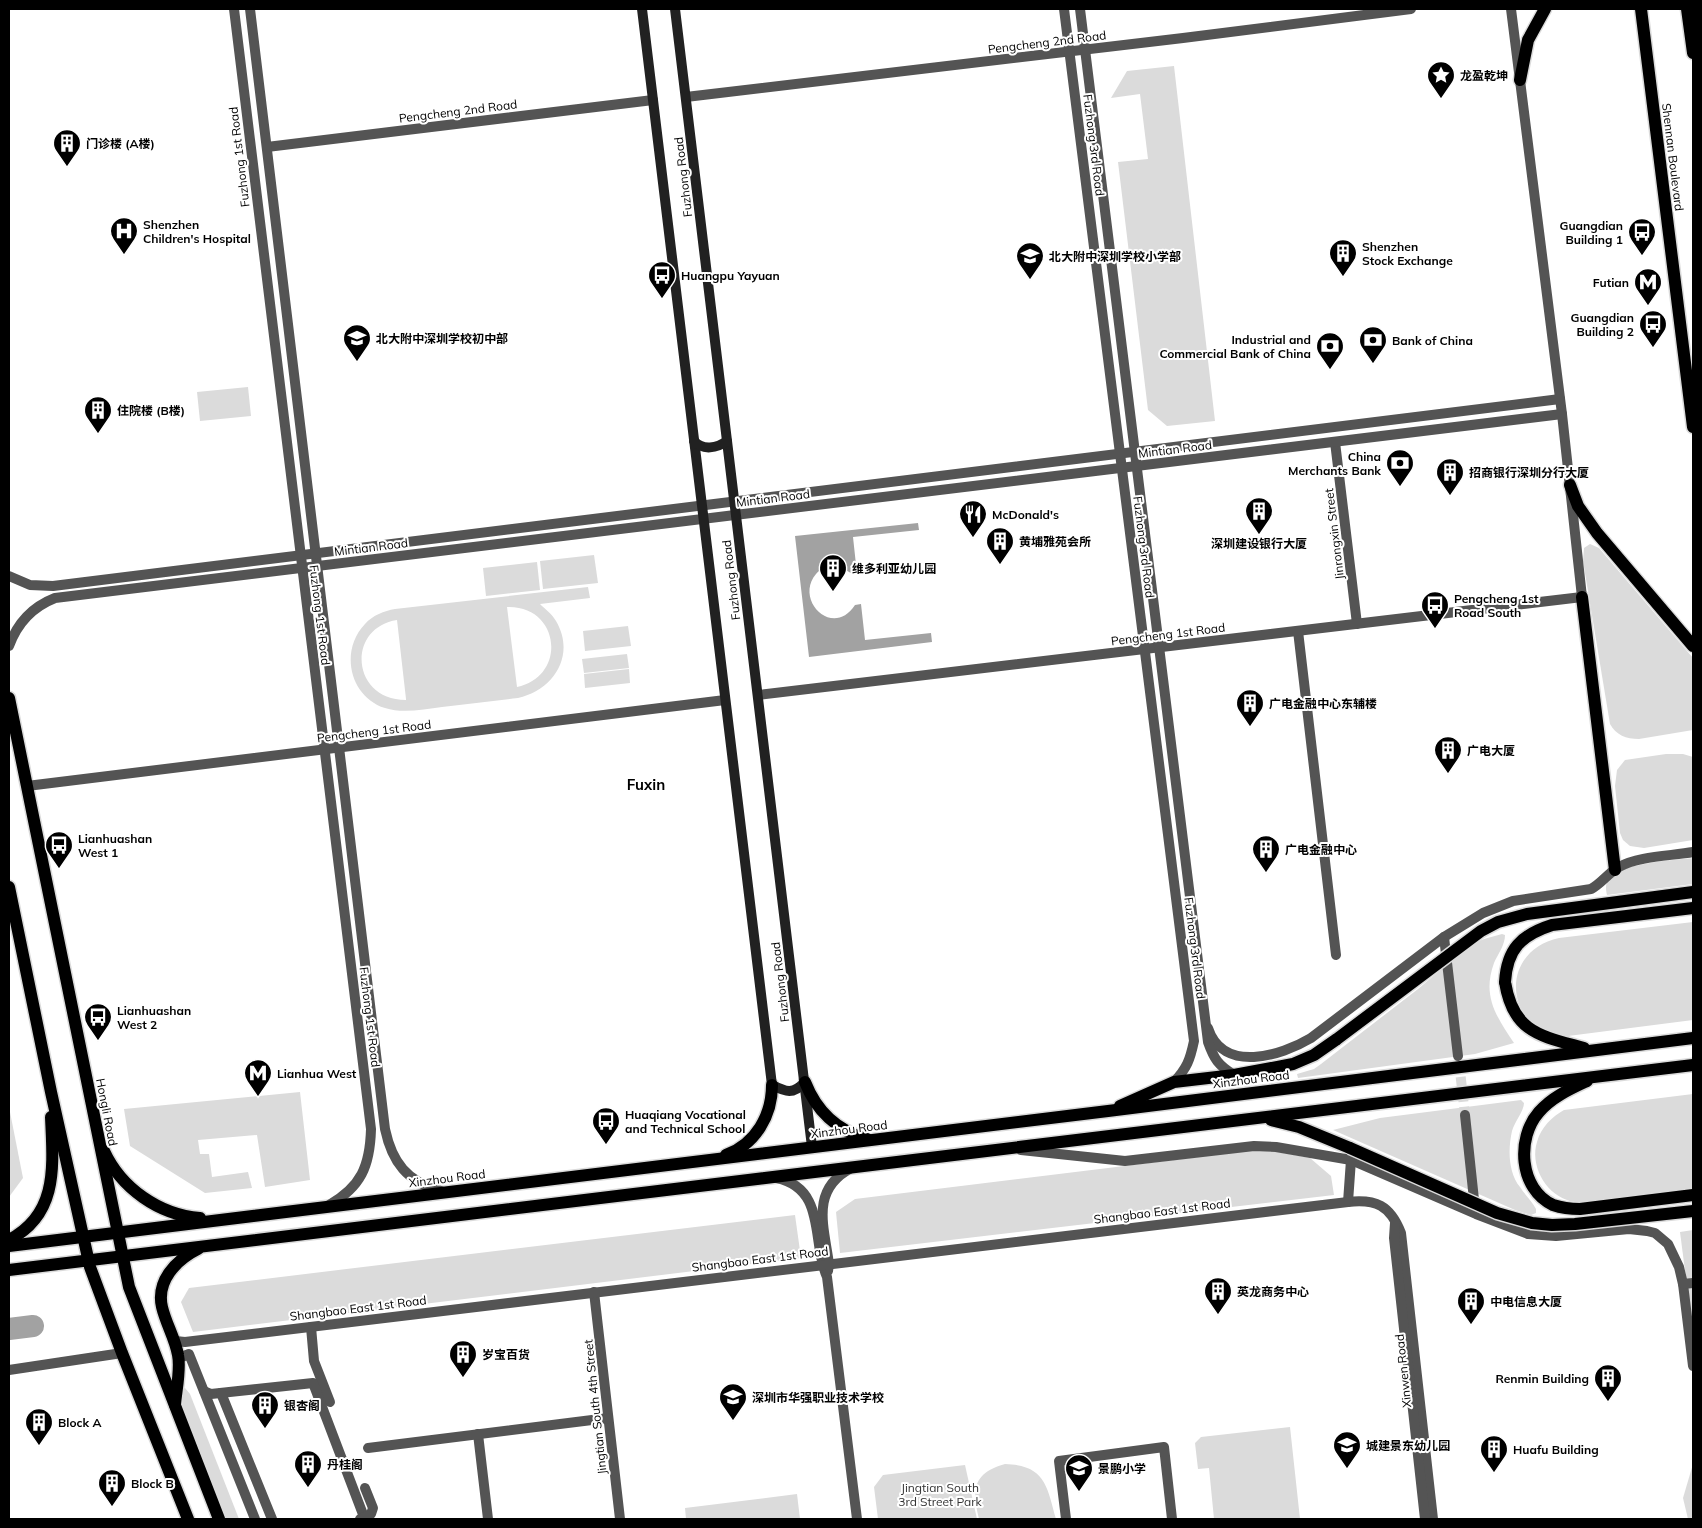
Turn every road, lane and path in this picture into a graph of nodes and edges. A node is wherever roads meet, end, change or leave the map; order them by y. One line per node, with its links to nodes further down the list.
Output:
1 (234, 9): 35 (street, Fuzhong 1st Road)
2 (250, 9): 18 (street, Fuzhong 1st Road)
3 (642, 9): 17 (main road, Fuzhong Road)
4 (675, 9): 16 (main road, Fuzhong Road)
5 (1064, 9): 13 (street, Fuzhong 3rd Road)
6 (1080, 9): 12 (street, Fuzhong 3rd Road)
7 (1411, 9): 12 (street, Pengcheng 2nd Road)
8 (1511, 9): 15 (street)
9 (1545, 9): 15 (main road)
10 (1641, 9): 21 (main road, Shennan Boulevard)
11 (1687, 9): 14 (main road)
12 (1085, 50): 13 (street, Pengcheng 2nd Road); 25 (street, Fuzhong 3rd Road)
13 (1070, 52): 16 (street, Pengcheng 2nd Road); 26 (street, Fuzhong 3rd Road)
14 (1693, 53)
15 (1520, 80): 19 (street)
16 (686, 97): 23 (main road, Fuzhong Road)
17 (653, 100): 18 (street, Pengcheng 2nd Road); 22 (main road, Fuzhong Road)
18 (267, 147): 34 (street, Fuzhong 1st Road)
19 (1560, 399): 20 (street); 25 (street, Mintian Road)
20 (1562, 414): 24 (street, Mintian Road); 29 (street)
21 (1693, 427)
22 (694, 441): 23 (main road); 31 (main road, Fuzhong Road)
23 (727, 441): 30 (main road, Fuzhong Road)
24 (1335, 442): 27 (street, Mintian Road); 40 (street, Jinrongxin Street)
25 (1135, 452): 26 (street, Mintian Road); 27 (street, Fuzhong 3rd Road)
26 (1120, 454): 28 (street, Fuzhong 3rd Road); 30 (street, Mintian Road)
27 (1137, 466): 28 (street, Mintian Road); 44 (street, Fuzhong 3rd Road)
28 (1122, 468): 32 (street, Mintian Road); 45 (street, Fuzhong 3rd Road)
29 (1570, 485): 39 (street); 43 (main road)
30 (734, 502): 31 (street, Mintian Road); 32 (main road, Fuzhong Road)
31 (702, 506): 33 (main road, Fuzhong Road); 34 (street, Mintian Road)
32 (736, 515): 33 (street, Mintian Road); 46 (main road, Fuzhong Road)
33 (703, 519): 36 (street, Mintian Road); 48 (main road, Fuzhong Road)
34 (316, 553): 35 (street, Mintian Road); 36 (street, Fuzhong 1st Road)
35 (300, 555): 37 (street, Fuzhong 1st Road); 38 (street, Mintian Road)
36 (317, 566): 37 (street, Mintian Road); 49 (street, Fuzhong 1st Road)
37 (302, 568): 42 (street, Mintian Road); 50 (street, Fuzhong 1st Road)
38 (9, 576)
39 (1582, 597): 40 (street, Pengcheng 1st Road); 53 (main road)
40 (1358, 624): 41 (street, Pengcheng 1st Road)
41 (1298, 631): 44 (street, Pengcheng 1st Road); 58 (street)
42 (9, 646)
43 (1693, 646)
44 (1160, 647): 45 (street, Pengcheng 1st Road); 59 (street, Fuzhong 3rd Road)
45 (1145, 649): 46 (street, Pengcheng 1st Road); 67 (street, Fuzhong 3rd Road)
46 (758, 695): 66 (main road, Fuzhong Road)
47 (9, 698): 51 (main road, Hongli Road)
48 (725, 700): 49 (street, Pengcheng 1st Road); 68 (main road, Fuzhong Road)
49 (339, 748): 50 (street, Pengcheng 1st Road); 81 (street, Fuzhong 1st Road)
50 (324, 750): 51 (street, Pengcheng 1st Road); 84 (street, Fuzhong 1st Road)
51 (26, 786): 73 (main road, Hongli Road)
52 (1693, 852): 53 (street)
53 (1615, 870): 57 (street)
54 (9, 887): 69 (main road)
55 (1693, 892): 64 (main road, bridge)
56 (1693, 908): 61 (main road, bridge)
57 (1444, 937): 59 (street); 62 (street)
58 (1336, 955)
59 (1206, 1023): 64 (street, Fuzhong 3rd Road)
60 (1693, 1038): 61 (main road, Xinzhou Road)
61 (1591, 1050): 70 (main road, Xinzhou Road)
62 (1458, 1056)
63 (1693, 1065): 65 (main road)
64 (1234, 1075): 67 (main road)
65 (1595, 1077): 72 (main road); 82 (main road)
66 (805, 1082): 68 (main road); 74 (main road); 75 (main road, Fuzhong Road)
67 (1174, 1082): 70 (main road)
68 (772, 1085): 78 (main road)
69 (50, 1092): 90 (main road); 91 (main road)
70 (1108, 1111): 74 (main road, Xinzhou Road)
71 (1465, 1115): 86 (street)
72 (1259, 1117): 76 (main road); 77 (main road)
73 (98, 1140): 87 (main road); 89 (main road, Hongli Road)
74 (872, 1140): 75 (main road, Xinzhou Road)
75 (812, 1147): 78 (main road, Xinzhou Road)
76 (1005, 1148): 77 (street); 79 (main road)
77 (1350, 1154): 83 (street); 85 (main road, bridge); 86 (street)
78 (716, 1159): 81 (main road, Xinzhou Road)
79 (854, 1167): 80 (main road); 96 (street)
80 (771, 1177): 92 (main road); 96 (street)
81 (444, 1192): 84 (main road, Xinzhou Road)
82 (1693, 1195)
83 (1348, 1202): 88 (street, Xinwen Road); 96 (street, Shangbao East 1st Road)
84 (326, 1207): 87 (main road, Xinzhou Road)
85 (1693, 1211)
86 (1476, 1214): 98 (street)
87 (217, 1220): 89 (main road, Xinzhou Road)
88 (1395, 1222): 125 (street, Xinwen Road); 126 (street, Xinwen Road)
89 (117, 1232): 90 (main road, Xinzhou Road); 94 (main road, Hongli Road)
90 (82, 1236): 93 (main road, Xinzhou Road); 95 (main road)
91 (9, 1240)
92 (212, 1244): 94 (main road); 101 (main road)
93 (9, 1246)
94 (121, 1256): 95 (main road); 110 (main road, Hongli Road)
95 (88, 1260): 97 (main road); 102 (main road)
96 (825, 1264): 99 (street, Shangbao East 1st Road); 122 (street)
97 (9, 1270)
98 (1688, 1284): 104 (street)
99 (594, 1292): 100 (street, Shangbao East 1st Road); 111 (street, Jingtian South 4th Street)
100 (309, 1327): 101 (street, Shangbao East 1st Road); 106 (street); 109 (street)
101 (175, 1341): 103 (main road)
102 (122, 1353): 105 (street); 116 (main road)
103 (184, 1356): 107 (street); 110 (main road)
104 (1693, 1366)
105 (9, 1370)
106 (313, 1383): 108 (street); 115 (street)
107 (204, 1391): 108 (street); 118 (street)
108 (221, 1393): 119 (street)
109 (330, 1402)
110 (175, 1408): 117 (main road, Hongli Road)
111 (608, 1418): 112 (street); 121 (street, Jingtian South 4th Street)
112 (478, 1434): 113 (street); 120 (street)
113 (368, 1448)
114 (365, 1488): 115 (street)
115 (361, 1518)
116 (188, 1519)
117 (219, 1519)
118 (255, 1519)
119 (272, 1519)
120 (488, 1519)
121 (620, 1519)
122 (857, 1519)
123 (1066, 1519): 124 (street)
124 (1172, 1519)
125 (1425, 1519)
126 (1433, 1519)

